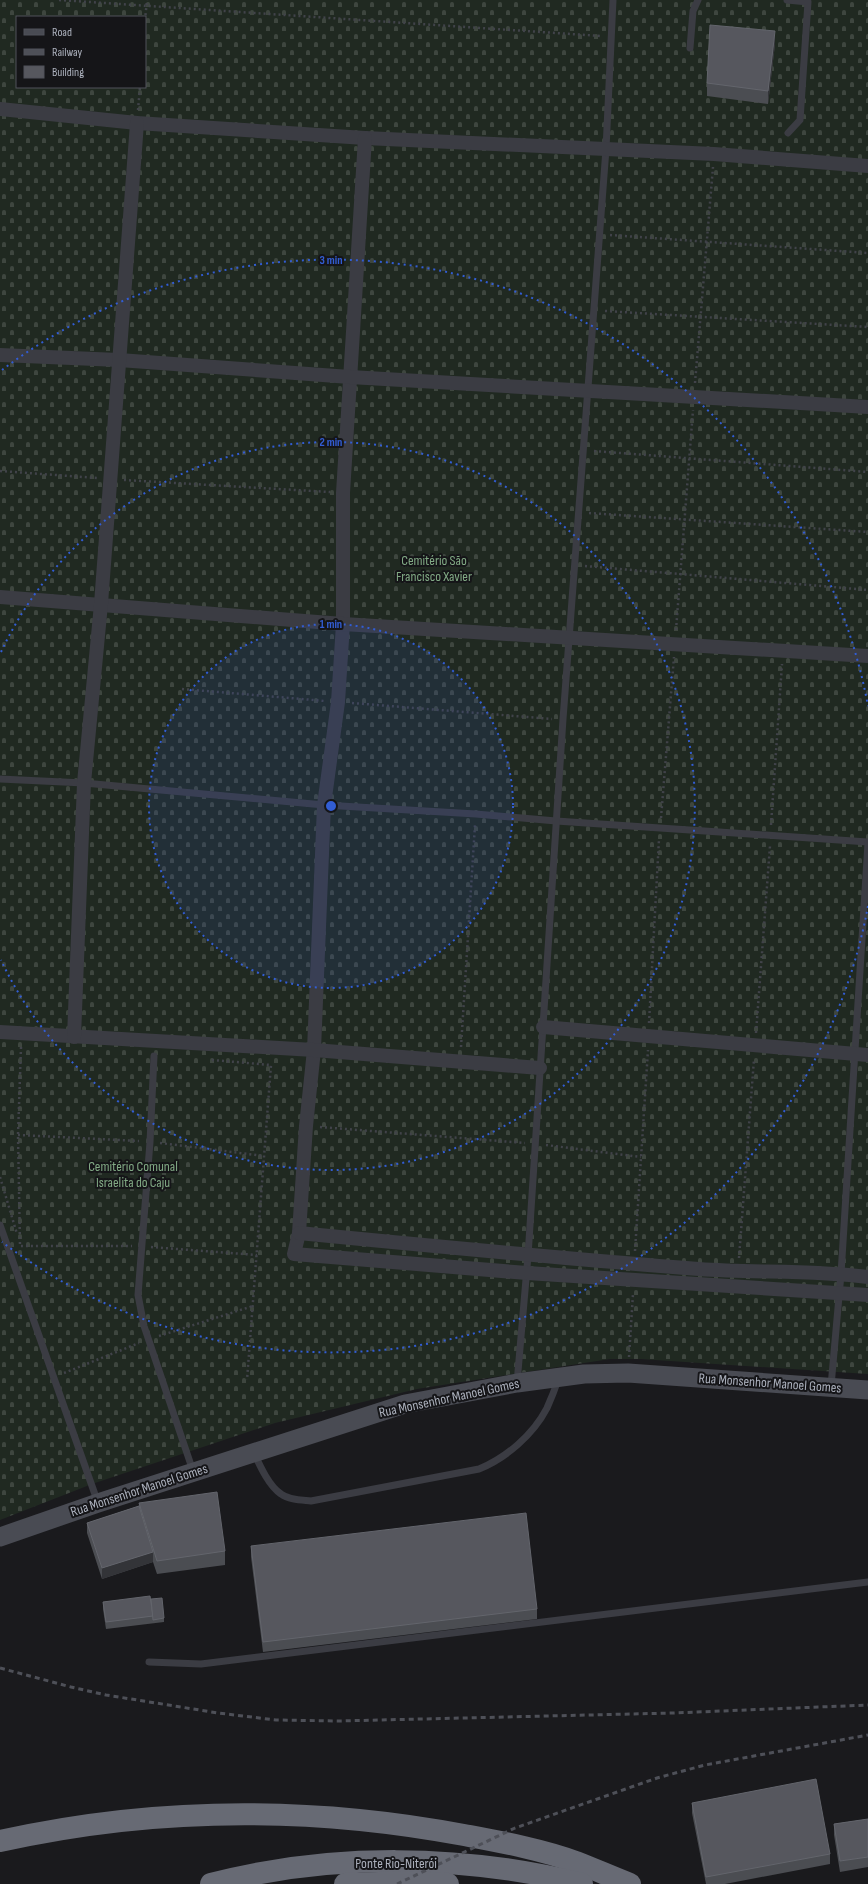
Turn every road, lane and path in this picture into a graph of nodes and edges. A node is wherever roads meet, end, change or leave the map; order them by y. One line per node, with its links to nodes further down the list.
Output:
1 (59, 0): 7 (path)
2 (147, 0): 7 (path)
3 (613, 0): 9 (lane)
4 (698, 0): 10 (lane)
5 (787, 0): 6 (lane)
6 (809, 1): 14 (lane)
7 (146, 6): 8 (path); 9 (path)
8 (145, 16)
9 (613, 37): 16 (lane)
10 (690, 48)
11 (140, 88): 13 (path)
12 (0, 109): 13 (street)
13 (137, 123): 15 (street); 26 (street)
14 (788, 133)
15 (365, 138): 16 (street); 27 (street)
16 (606, 149): 17 (street); 19 (lane)
17 (714, 154): 18 (street); 20 (path)
18 (868, 166)
19 (600, 234): 20 (path); 22 (lane)
20 (707, 242): 21 (path); 23 (path)
21 (868, 253)
22 (594, 311): 23 (path); 28 (lane)
23 (701, 317): 24 (path); 29 (path)
24 (868, 327)
25 (0, 355): 26 (street)
26 (119, 360): 27 (street); 35 (street)
27 (350, 377): 28 (street); 36 (street)
28 (588, 391): 29 (street); 31 (lane)
29 (694, 397): 30 (street); 32 (path)
30 (868, 407)
31 (583, 451): 32 (path); 37 (lane)
32 (690, 459): 34 (path); 38 (path)
33 (0, 471): 35 (path)
34 (868, 472)
35 (110, 479): 36 (path); 44 (street)
36 (343, 493): 45 (street)
37 (579, 513): 38 (path); 40 (lane)
38 (685, 520): 39 (path); 41 (path)
39 (868, 532)
40 (575, 565): 41 (path); 46 (lane)
41 (681, 574): 42 (path); 47 (path)
42 (868, 590)
43 (0, 597): 44 (street)
44 (101, 604): 45 (street); 54 (street)
45 (343, 624): 46 (street); 51 (street)
46 (569, 638): 47 (street); 52 (lane)
47 (675, 644): 48 (street); 58 (path)
48 (783, 652): 49 (street); 59 (path)
49 (868, 656)
50 (182, 689): 51 (path)
51 (338, 702): 52 (path); 55 (street)
52 (563, 719): 57 (lane)
53 (0, 779): 54 (lane)
54 (84, 783): 55 (lane); 64 (street)
55 (324, 806): 56 (lane); 67 (street)
56 (476, 814): 57 (lane); 70 (path)
57 (556, 821): 58 (lane); 61 (lane)
58 (660, 828): 59 (lane); 63 (path)
59 (770, 836): 60 (lane); 66 (path)
60 (868, 843): 68 (lane)
61 (543, 1027): 63 (street); 72 (lane)
62 (0, 1032): 64 (street)
63 (649, 1036): 66 (street); 78 (path)
64 (74, 1037): 67 (street)
65 (21, 1047): 74 (path)
66 (755, 1047): 68 (street); 85 (path)
67 (314, 1050): 70 (street); 73 (street)
68 (861, 1055): 87 (lane)
69 (154, 1056): 75 (lane)
70 (460, 1061): 72 (street)
71 (271, 1065): 77 (path)
72 (540, 1068): 76 (lane)
73 (306, 1126): 76 (path); 80 (street)
74 (18, 1135): 75 (path); 81 (path)
75 (150, 1142): 77 (path); 81 (lane)
76 (535, 1143): 78 (path); 83 (lane)
77 (264, 1156): 82 (path)
78 (641, 1158): 84 (path)
79 (0, 1225): 103 (lane)
80 (299, 1233): 83 (street); 86 (street)
81 (140, 1246): 82 (path); 93 (lane)
82 (256, 1255): 92 (path)
83 (528, 1256): 84 (street); 86 (lane)
84 (635, 1264): 85 (street)
85 (738, 1272): 87 (street)
86 (527, 1273): 89 (street); 98 (lane)
87 (841, 1274): 88 (street); 90 (lane)
88 (868, 1277)
89 (634, 1279): 90 (street); 94 (path)
90 (839, 1292): 91 (street); 99 (lane)
91 (868, 1295)
92 (252, 1306): 93 (path); 97 (path)
93 (148, 1339): 95 (path); 102 (lane)
94 (628, 1373): 96 (street, Rua Monsenhor Manoel Gomes); 99 (street, Rua Monsenhor Manoel Gomes)
95 (61, 1374)
96 (559, 1378): 98 (street, Rua Monsenhor Manoel Gomes); 101 (lane)
97 (247, 1380)
98 (517, 1383): 101 (street, Rua Monsenhor Manoel Gomes)
99 (830, 1388): 100 (street, Rua Monsenhor Manoel Gomes)
100 (868, 1390)
101 (254, 1453): 102 (street, Rua Monsenhor Manoel Gomes)
102 (193, 1473): 103 (street, Rua Monsenhor Manoel Gomes)
103 (98, 1503): 104 (street, Rua Monsenhor Manoel Gomes)
104 (0, 1537)
105 (868, 1582): 106 (lane)
106 (149, 1662)
107 (0, 1841): 112 (highway)
108 (211, 1884): 111 (highway, Ponte Rio-Niterói)
109 (345, 1884): 110 (highway, Ponte Rio-Niterói)
110 (448, 1884)
111 (582, 1884)
112 (630, 1884)

